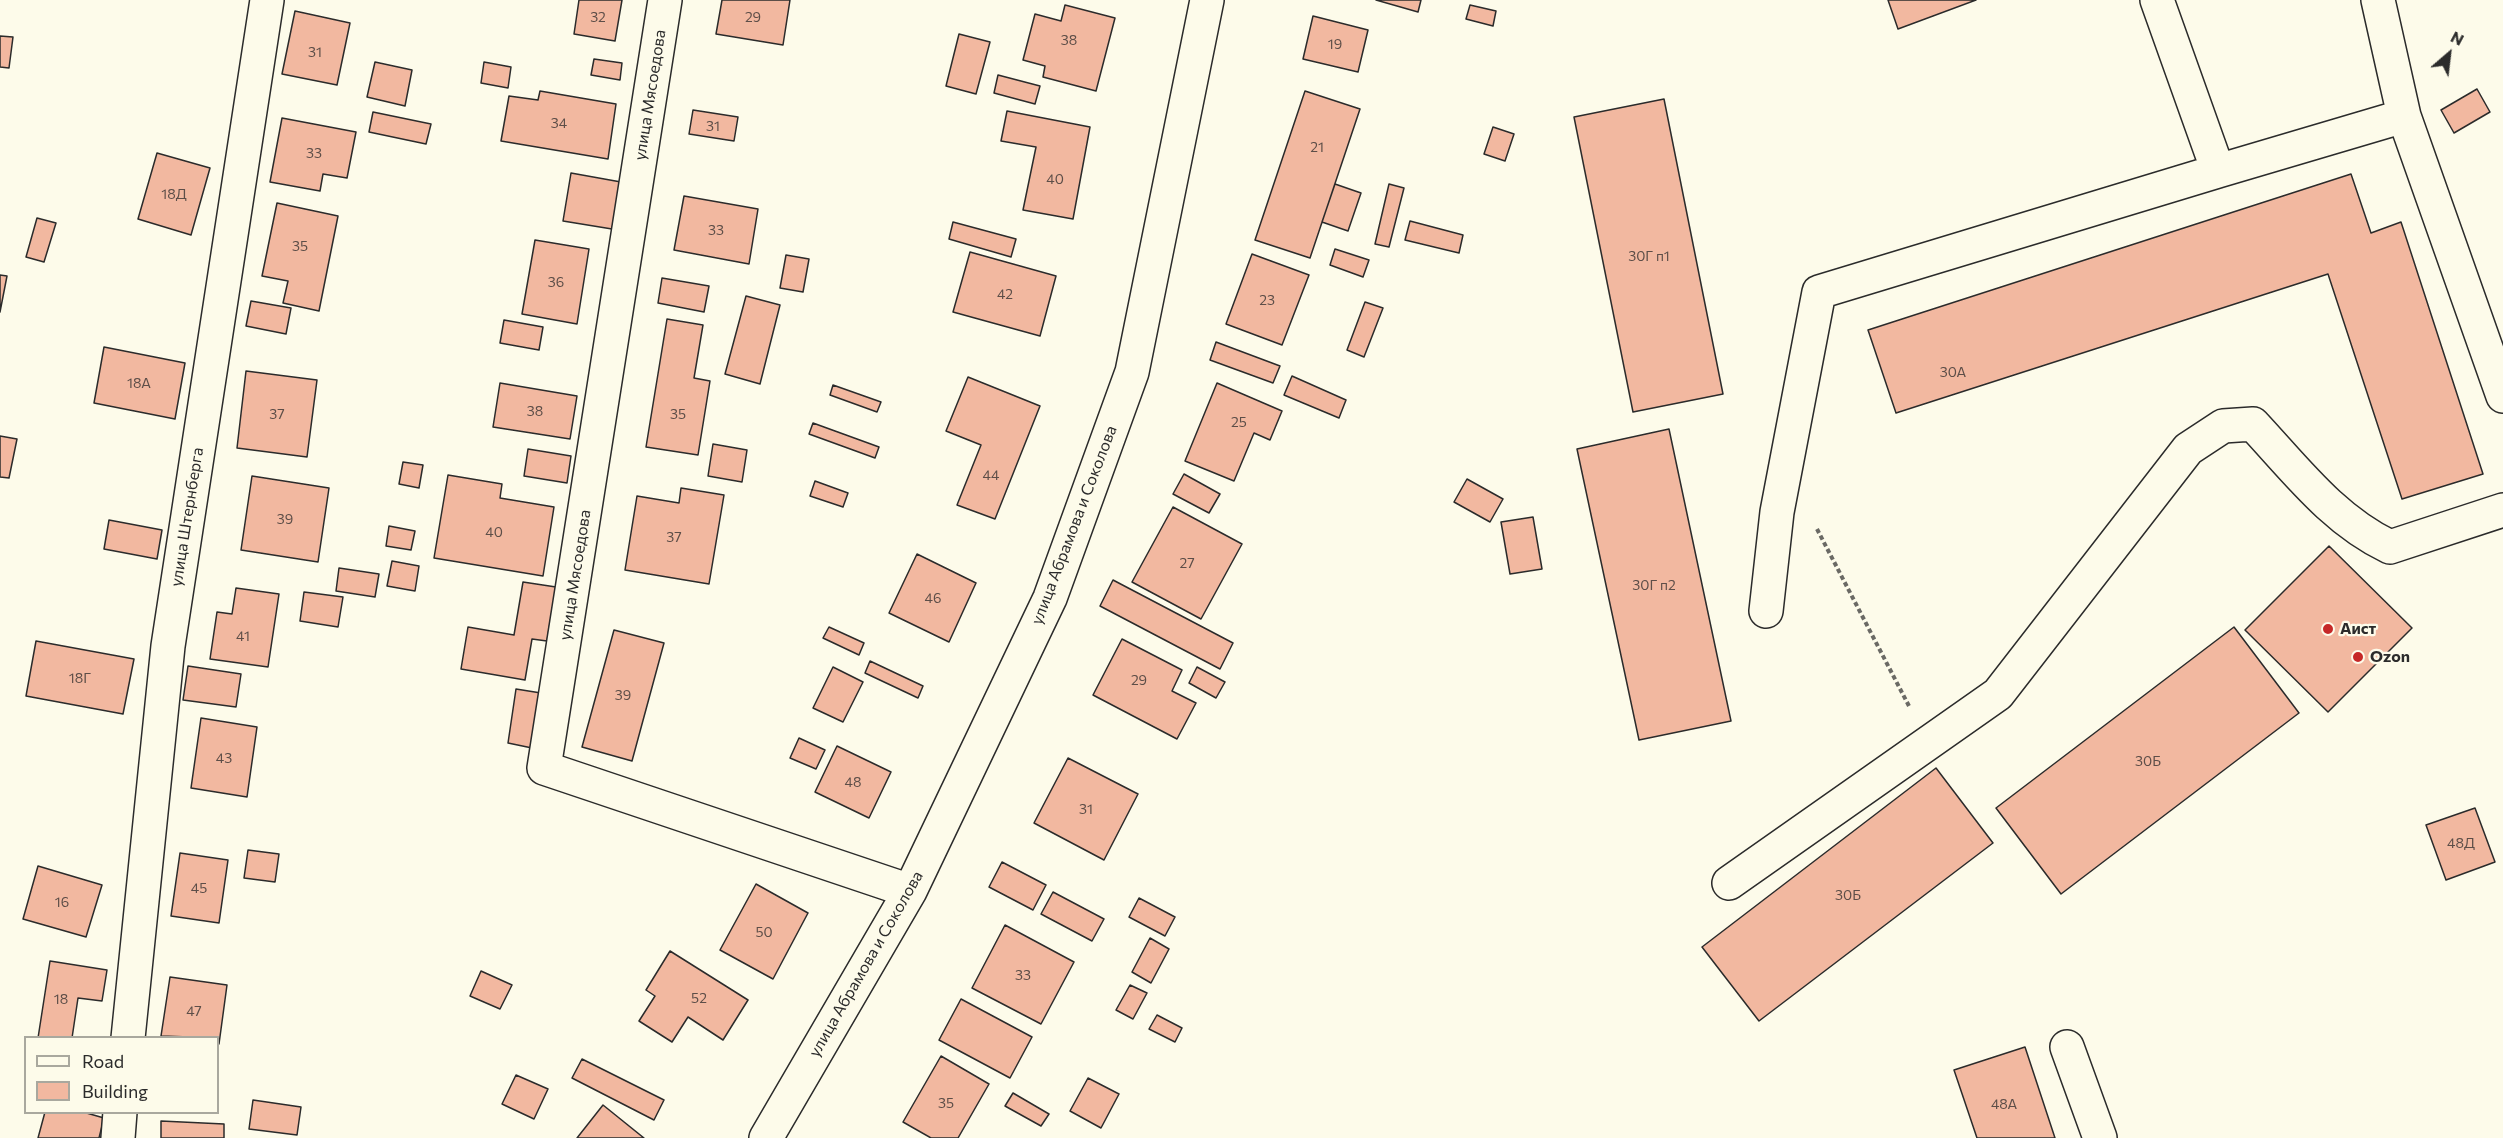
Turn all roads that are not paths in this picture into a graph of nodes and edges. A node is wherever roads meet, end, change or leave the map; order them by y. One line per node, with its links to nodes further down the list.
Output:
1 (267, 0): 13 (street, улица Штернберга)
2 (665, 0): 12 (street, улица Мясоедова)
3 (1207, 0): 12 (street, улица Абрамова и Соколова)
4 (2157, 0): 7 (street)
5 (2378, 0): 6 (street)
6 (2404, 116): 7 (street); 8 (street)
7 (2218, 171): 10 (street)
8 (2503, 396)
9 (2503, 510): 11 (street)
10 (1766, 611)
11 (1729, 883)
12 (910, 891): 17 (street, улица Абрамова и Соколова)
13 (128, 1036)
14 (2067, 1047): 18 (street)
15 (120, 1114): 16 (street)
16 (118, 1138)
17 (766, 1138)
18 (2100, 1138)

